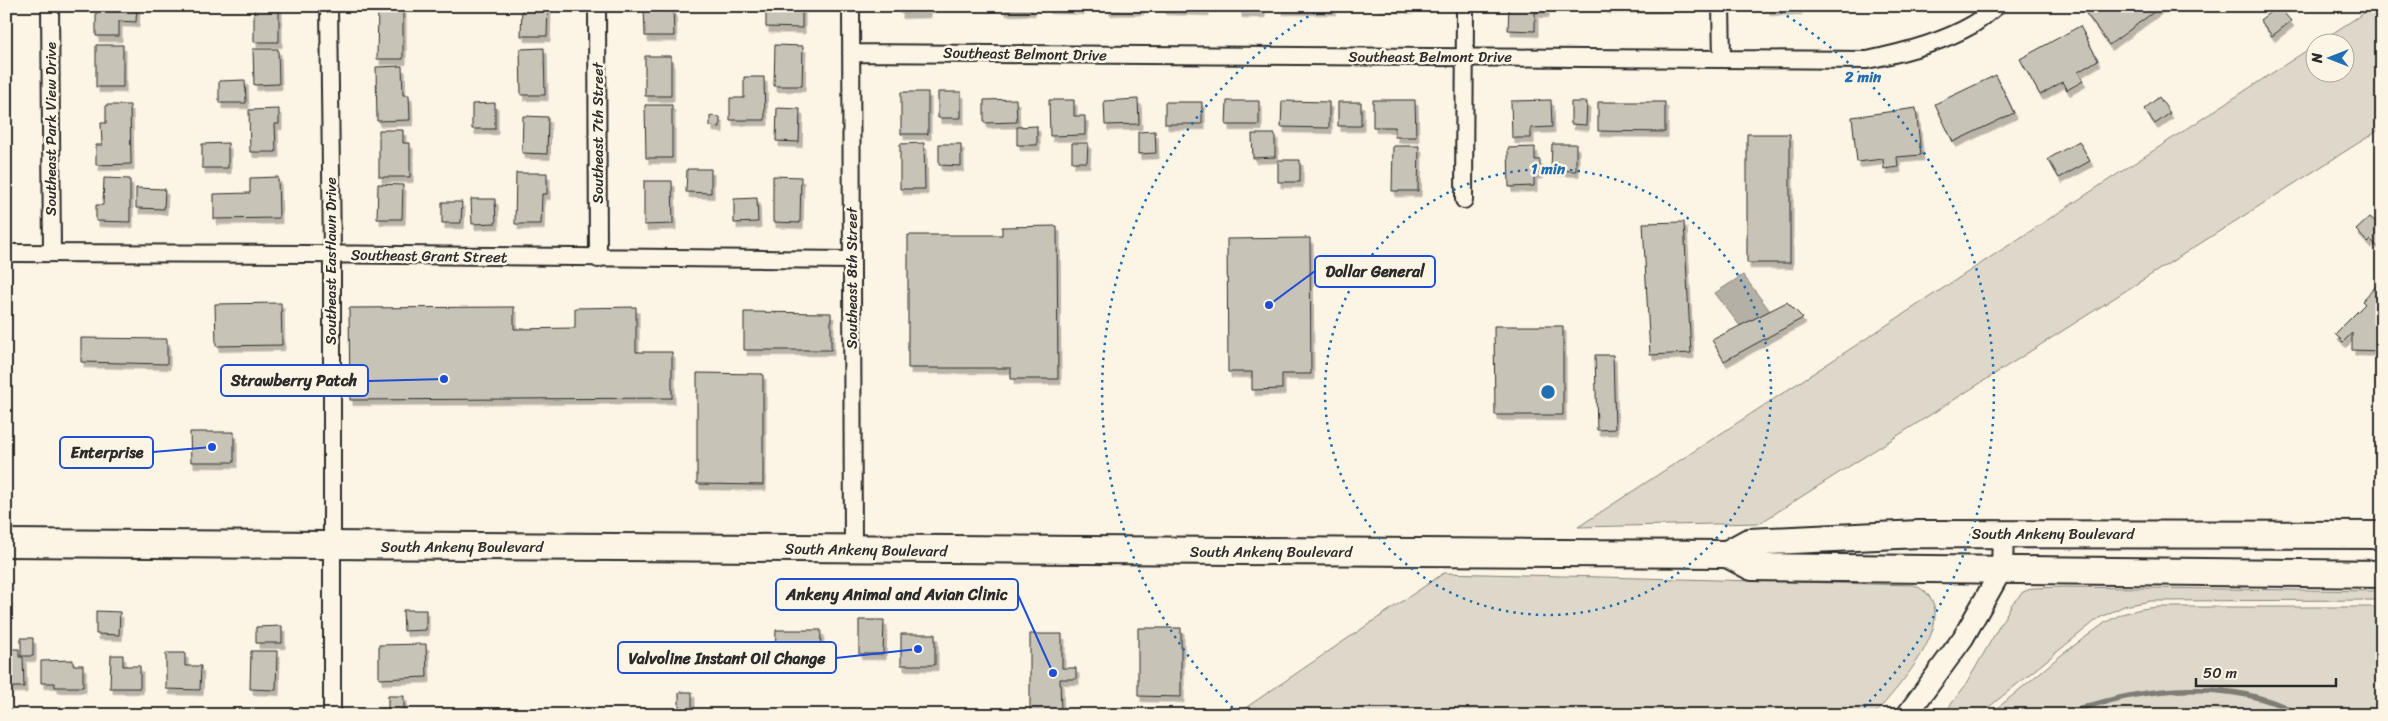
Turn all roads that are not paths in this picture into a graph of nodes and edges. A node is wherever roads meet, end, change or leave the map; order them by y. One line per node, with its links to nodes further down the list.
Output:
1 (50, 6): 12 (street, Southeast Park View Drive)
2 (329, 6): 14 (street, Southeast Eastlawn Drive)
3 (597, 6): 15 (street, Southeast 7th Street)
4 (851, 6): 8 (street, Southeast 8th Street)
5 (1465, 6): 9 (street)
6 (1722, 6): 10 (street)
7 (1997, 6): 10 (street, Southeast Belmont Drive)
8 (851, 53): 9 (street, Southeast Belmont Drive); 16 (street, Southeast 8th Street)
9 (1465, 58): 10 (street, Southeast Belmont Drive); 11 (street)
10 (1722, 58)
11 (1464, 200)
12 (52, 252): 13 (street, Southeast Grant Street); 14 (street, Southeast Grant Street)
13 (6, 253)
14 (332, 254): 15 (street, Southeast Grant Street); 20 (street, Southeast Eastlawn Drive)
15 (598, 259): 16 (street, Southeast Grant Street)
16 (852, 260): 21 (street, Southeast 8th Street)
17 (2003, 533): 18 (main road, South Ankeny Boulevard); 22 (main road, South Ankeny Boulevard); 23 (street)
18 (2382, 534)
19 (6, 543): 20 (main road, South Ankeny Boulevard)
20 (331, 546): 21 (main road, South Ankeny Boulevard); 25 (street, Southeast Eastlawn Drive)
21 (853, 550): 22 (main road, South Ankeny Boulevard)
22 (1727, 554): 23 (main road, South Ankeny Boulevard)
23 (2002, 569): 24 (main road, South Ankeny Boulevard); 26 (street)
24 (2382, 574)
25 (332, 715)
26 (1906, 715)

